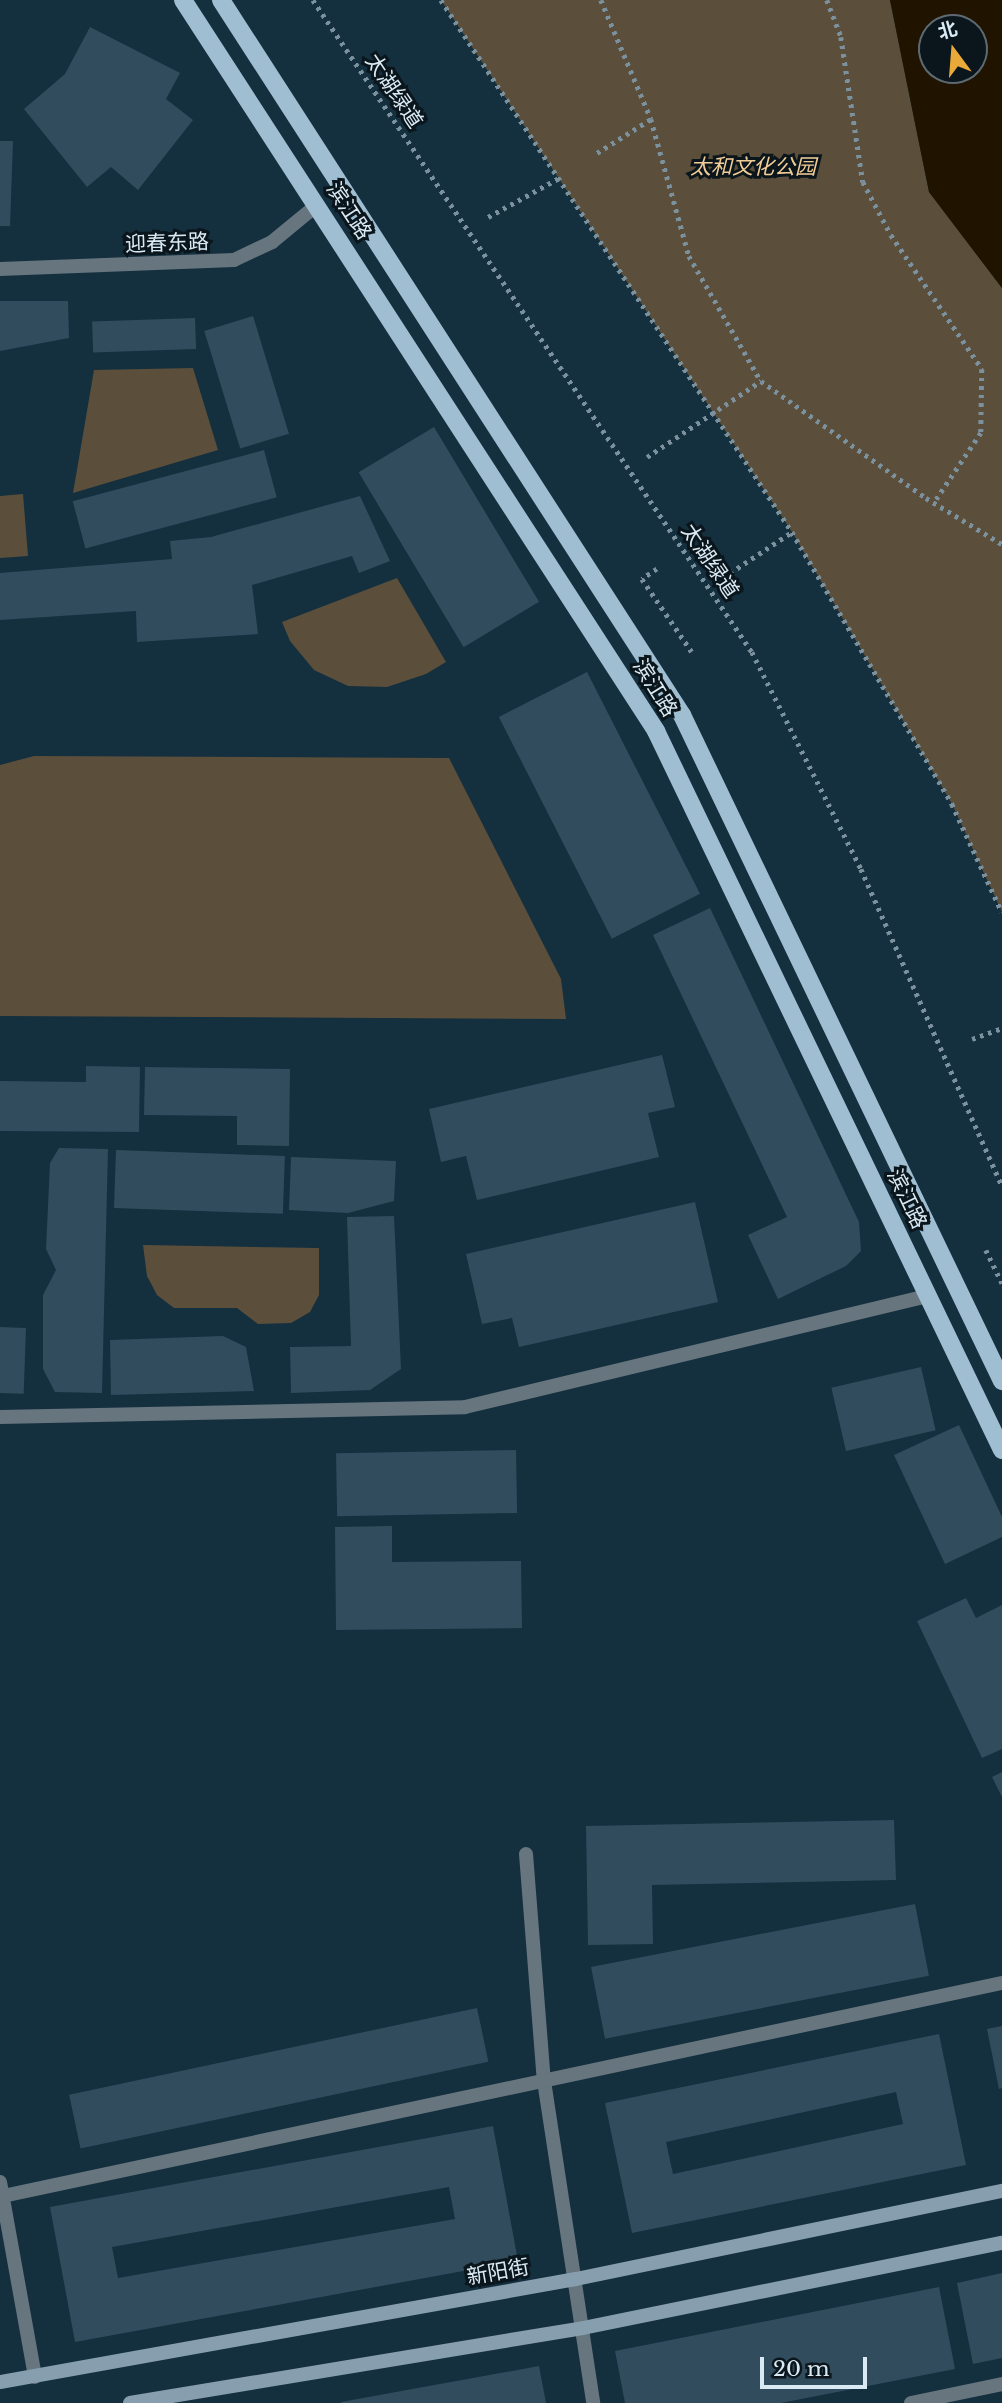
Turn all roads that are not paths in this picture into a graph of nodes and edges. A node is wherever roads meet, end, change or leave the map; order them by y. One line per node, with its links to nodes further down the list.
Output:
1 (183, 0): 3 (main road, 滨江路)
2 (221, 0): 6 (main road, 滨江路)
3 (317, 205): 4 (street, 迎春东路); 5 (main road, 滨江路)
4 (0, 269)
5 (928, 1296): 7 (street); 8 (main road, 滨江路)
6 (1002, 1381)
7 (0, 1417)
8 (1002, 1450)
9 (526, 1854): 11 (street)
10 (1002, 1983): 11 (street)
11 (544, 2081): 12 (street); 15 (street)
12 (1, 2189): 17 (street)
13 (1002, 2191): 15 (main road, 新阳街)
14 (1002, 2244): 16 (main road)
15 (576, 2279): 16 (street); 17 (main road, 新阳街)
16 (583, 2328): 20 (main road); 21 (street)
17 (35, 2377): 18 (main road, 新阳街)
18 (0, 2382)
19 (1002, 2384): 22 (street)
20 (130, 2403)
21 (593, 2403)
22 (911, 2403)

